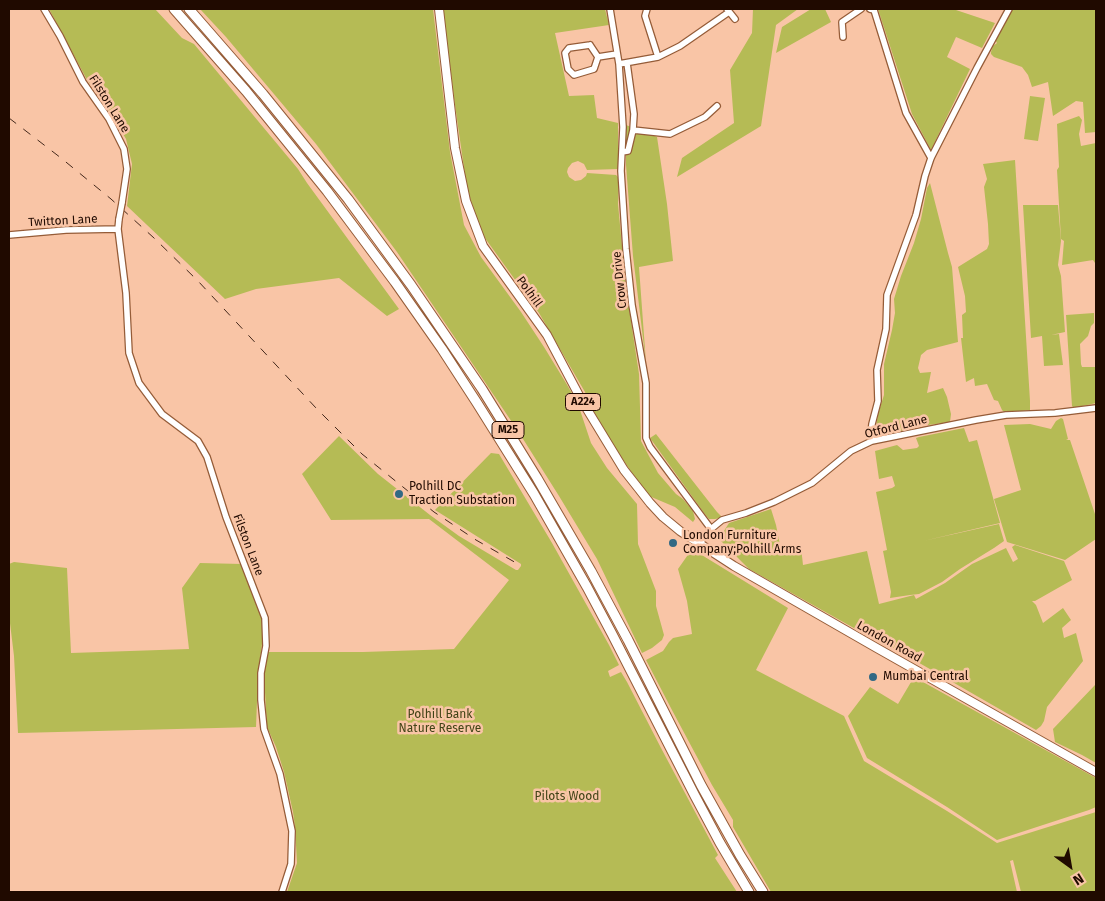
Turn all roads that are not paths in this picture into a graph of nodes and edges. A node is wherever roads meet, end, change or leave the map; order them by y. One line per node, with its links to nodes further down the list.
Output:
1 (44, 9): 22 (street, Filston Lane, bridge)
2 (174, 9): 30 (highway, M25)
3 (189, 9): 31 (highway, M25)
4 (439, 9): 27 (main road, Polhill / A224)
5 (610, 9): 13 (street, Crow Drive)
6 (647, 9): 15 (street)
7 (861, 9): 12 (street)
8 (870, 9): 21 (street)
9 (1009, 9): 21 (street)
10 (728, 10): 11 (street); 15 (street)
11 (735, 19)
12 (843, 37)
13 (617, 54): 14 (street); 17 (street, Crow Drive)
14 (598, 57): 14 (street)
15 (658, 57): 16 (street)
16 (627, 62): 17 (street); 19 (street)
17 (619, 64): 20 (street, Crow Drive)
18 (716, 106): 19 (street)
19 (633, 130): 20 (street)
20 (622, 152): 26 (street, Crow Drive)
21 (931, 158): 25 (street)
22 (118, 228): 23 (street, Twitton Lane); 29 (street, Filston Lane)
23 (9, 235)
24 (1096, 408): 25 (street, Otford Lane)
25 (872, 441): 26 (street, Otford Lane)
26 (710, 529): 27 (street, Otford Lane)
27 (699, 544): 28 (main road, London Road / A224)
28 (1096, 772)
29 (282, 892)
30 (749, 892)
31 (763, 892)

